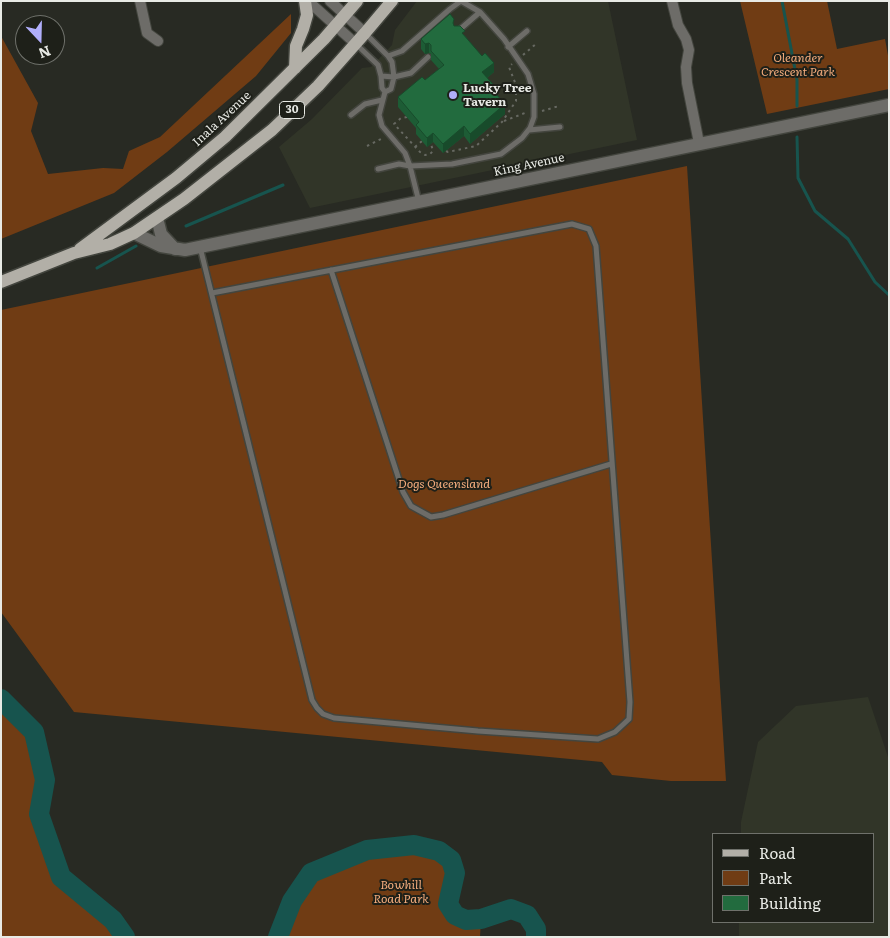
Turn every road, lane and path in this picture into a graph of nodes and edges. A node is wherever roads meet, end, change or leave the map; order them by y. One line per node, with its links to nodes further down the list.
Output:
1 (140, 1): 13 (street)
2 (307, 1): 9 (street); 20 (main road)
3 (330, 1): 8 (street)
4 (357, 1): 8 (main road, Inala Avenue / 30)
5 (392, 1): 12 (main road, 30)
6 (672, 1): 35 (street)
7 (480, 12): 11 (lane); 16 (lane); 17 (lane)
8 (345, 15): 9 (main road, Inala Avenue / 30); 12 (street)
9 (336, 26): 15 (street); 20 (main road, Inala Avenue / 30)
10 (526, 31): 16 (lane)
11 (457, 32)
12 (365, 33): 15 (main road, 30); 17 (lane)
13 (158, 41)
14 (537, 43): 19 (path)
15 (356, 44): 21 (lane); 43 (main road, 30)
16 (508, 47): 19 (lane)
17 (388, 56): 22 (lane)
18 (428, 57): 22 (lane)
19 (518, 59): 27 (lane); 30 (path)
20 (295, 68): 47 (main road, Inala Avenue / 30)
21 (382, 76): 22 (lane); 23 (lane)
22 (394, 77): 23 (lane)
23 (385, 92): 24 (lane)
24 (382, 100): 28 (lane); 40 (lane)
25 (889, 105): 35 (street, King Avenue)
26 (559, 106): 27 (path)
27 (534, 111): 30 (path); 32 (lane)
28 (351, 115)
29 (407, 117): 38 (path)
30 (502, 122): 39 (path)
31 (560, 127): 32 (lane)
32 (529, 130): 40 (lane)
33 (384, 138): 37 (path)
34 (422, 141): 38 (path)
35 (699, 143): 42 (street, King Avenue)
36 (431, 144): 38 (path)
37 (367, 146)
38 (415, 147)
39 (446, 151)
40 (410, 166): 41 (lane); 42 (lane)
41 (378, 169)
42 (419, 202): 45 (street, King Avenue)
43 (157, 218): 44 (main road, 30); 46 (street)
44 (130, 235): 46 (street, King Avenue); 47 (main road, 30)
45 (200, 247): 46 (street, King Avenue); 50 (lane)
46 (175, 249)
47 (74, 253): 49 (main road, 30)
48 (331, 270): 50 (lane); 51 (lane); 51 (lane)
49 (1, 282)
50 (212, 293): 51 (lane)
51 (611, 464)

